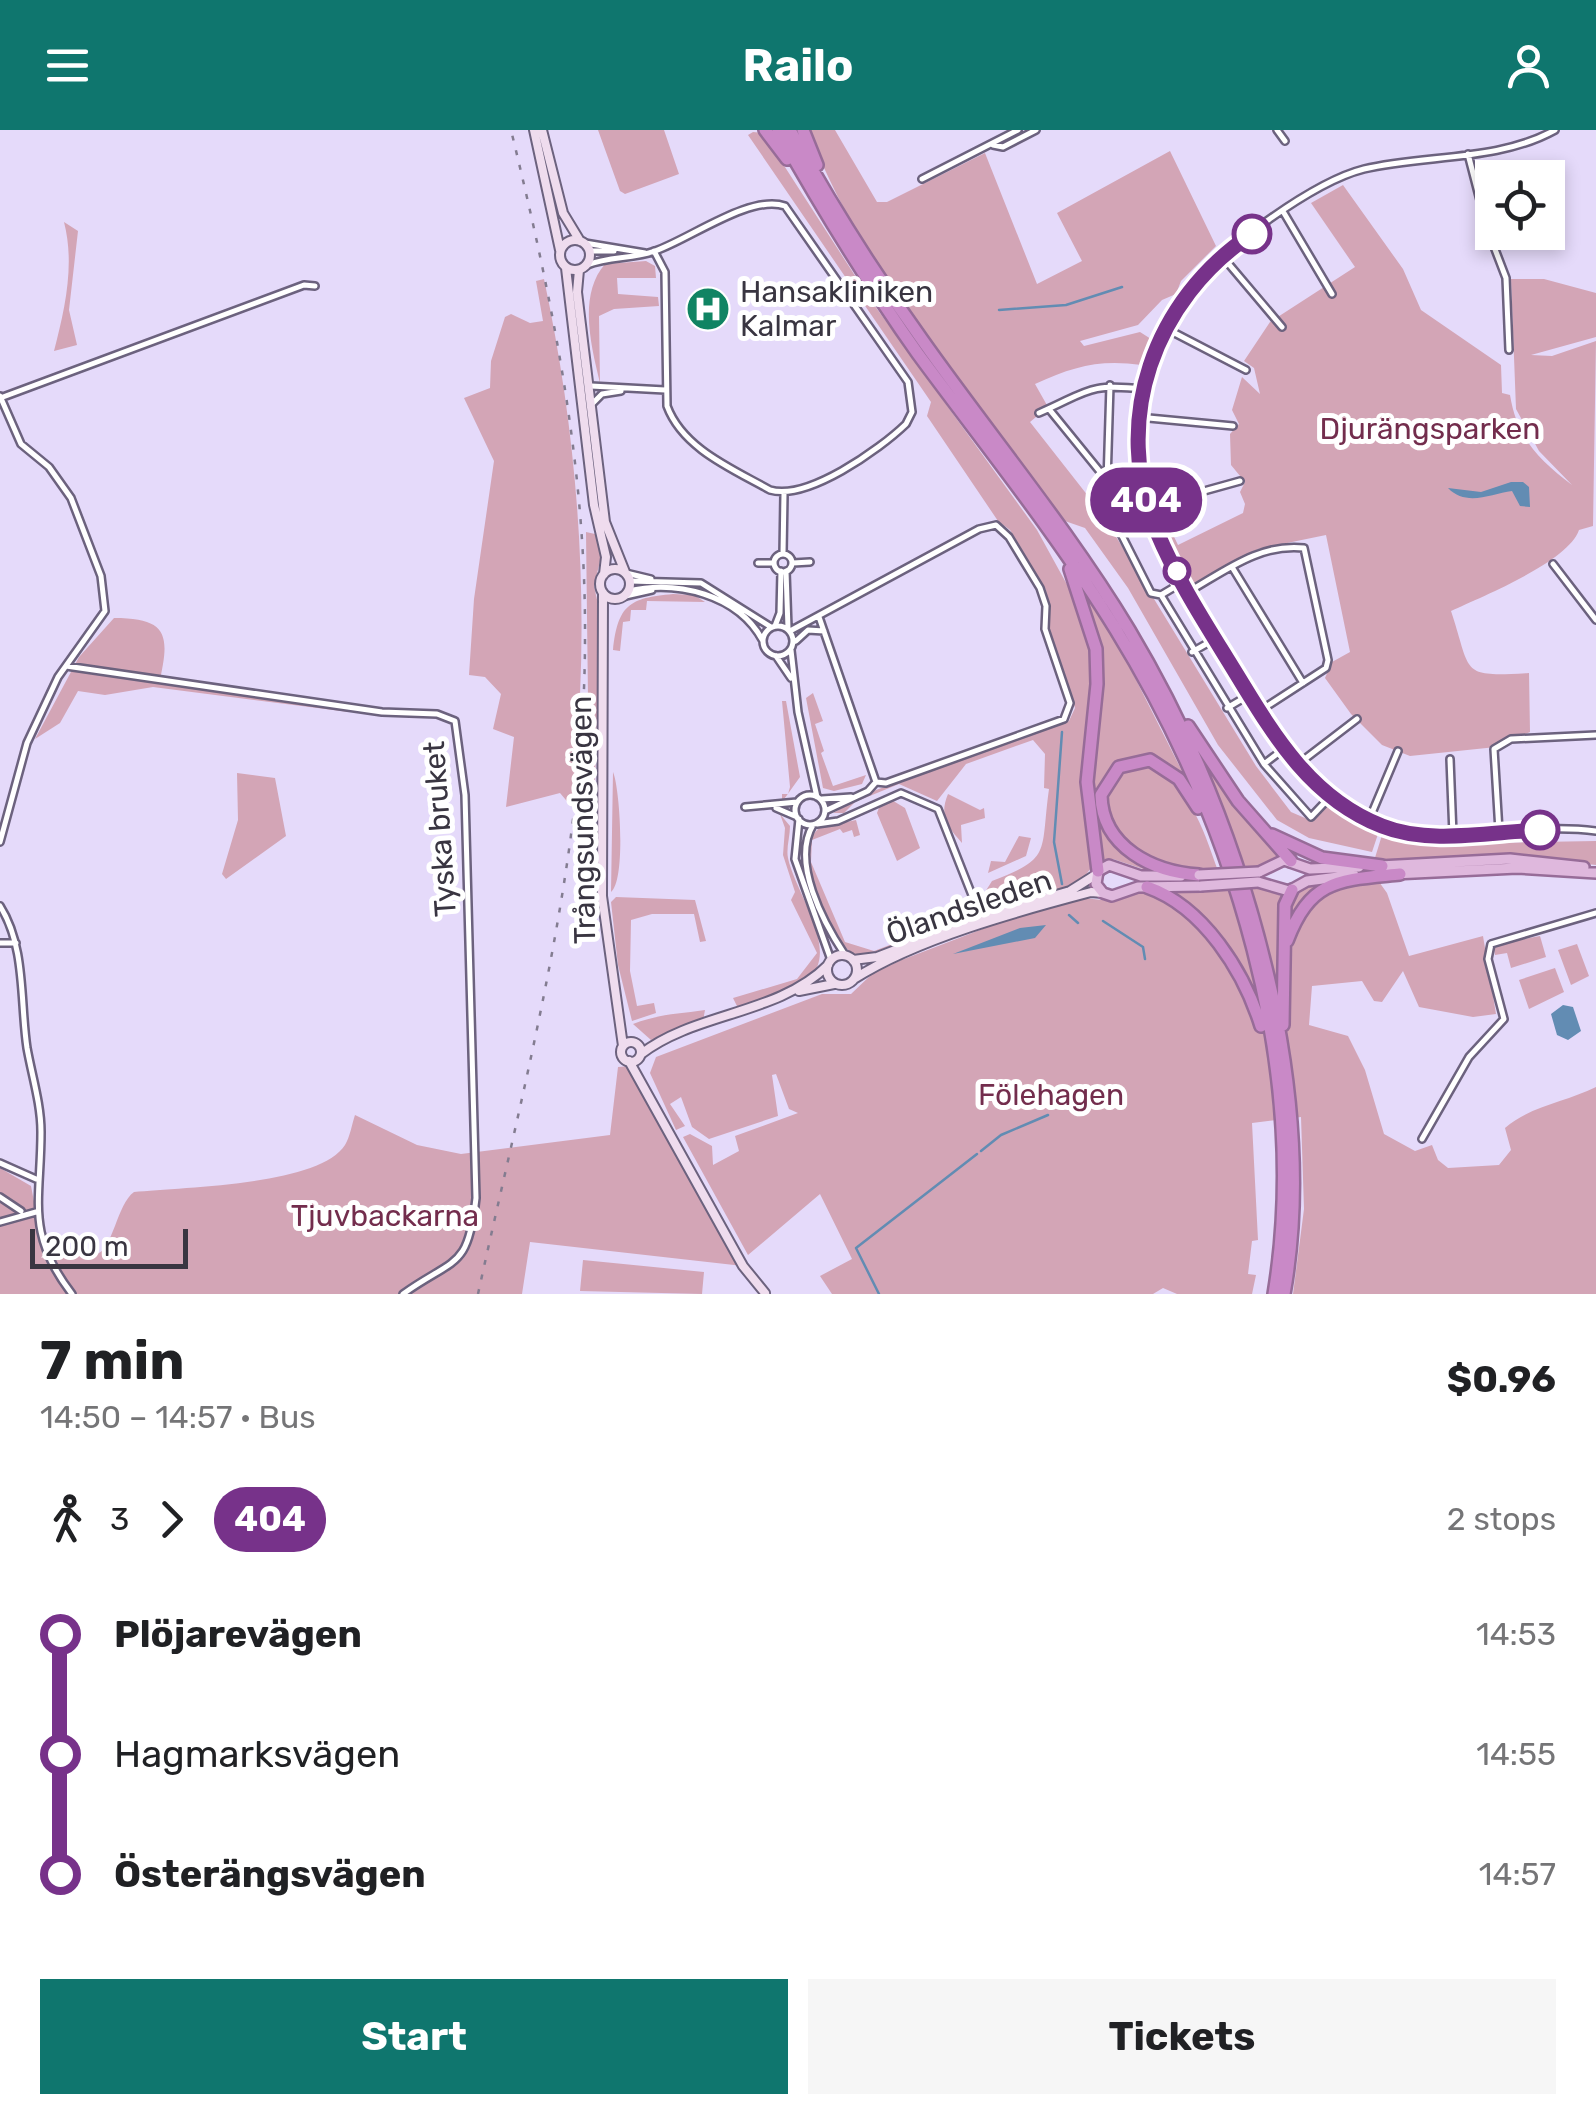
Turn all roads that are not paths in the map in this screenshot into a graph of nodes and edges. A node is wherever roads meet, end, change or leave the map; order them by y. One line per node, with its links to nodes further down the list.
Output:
1 (534, 130): 20 (main road)
2 (542, 130): 17 (main road)
3 (766, 130): 16 (highway)
4 (778, 130): 16 (highway)
5 (790, 130): 16 (highway)
6 (803, 130): 16 (highway)
7 (1018, 130): 12 (street)
8 (1036, 130): 12 (street)
9 (1278, 130): 11 (street)
10 (1555, 130): 13 (street)
11 (1285, 141)
12 (990, 144): 14 (street)
13 (1468, 154): 15 (street); 26 (street)
14 (922, 180)
15 (1284, 212): 19 (street); 23 (street)
16 (833, 214): 44 (highway); 72 (highway)
17 (585, 245): 18 (street); 20 (main road); 21 (main road)
18 (651, 252): 21 (street); 32 (street); 41 (street)
19 (1222, 256): 24 (street); 25 (street)
20 (562, 259): 21 (main road); 53 (main road)
21 (584, 267): 29 (main road)
22 (314, 286): 33 (street)
23 (1332, 294)
24 (1282, 327)
25 (1164, 328): 27 (street); 30 (street)
26 (1509, 350)
27 (1246, 370)
28 (1110, 385): 30 (street); 35 (street); 40 (street)
29 (591, 386): 31 (street); 34 (main road)
30 (1143, 389): 37 (street)
31 (624, 390): 32 (street); 34 (street)
32 (664, 390): 41 (street)
33 (1, 397): 71 (street)
34 (593, 402): 56 (main road)
35 (1049, 409): 36 (street); 40 (street)
36 (1039, 413)
37 (1138, 418): 38 (street); 42 (street)
38 (1233, 426)
39 (1240, 481): 42 (street)
40 (1108, 484): 43 (street)
41 (784, 494): 45 (street)
42 (1148, 508): 43 (street); 54 (street)
43 (1132, 512): 59 (street)
44 (1060, 546): 103 (highway); 106 (highway)
45 (783, 554): 46 (street); 47 (street)
46 (774, 562): 49 (street); 52 (street)
47 (792, 562): 48 (street); 52 (street)
48 (810, 562)
49 (758, 563)
50 (1553, 564): 62 (street)
51 (1232, 567): 58 (street); 74 (street); 74 (street)
52 (783, 571): 63 (street); 64 (street)
53 (604, 574): 56 (main road); 57 (main road, Trångsundsvägen)
54 (1183, 582): 58 (street); 59 (street)
55 (659, 584): 56 (street); 56 (street); 63 (street); 67 (street)
56 (625, 585): 57 (main road); 61 (main road, Trångsundsvägen)
57 (603, 592): 61 (main road, Trångsundsvägen)
58 (1188, 592): 66 (street)
59 (1160, 595): 69 (street)
60 (819, 618): 64 (street); 65 (street); 86 (street)
61 (606, 620): 125 (main road, Trångsundsvägen)
62 (1596, 620)
63 (773, 626): 64 (street); 67 (street)
64 (789, 630): 68 (street)
65 (824, 631): 68 (street); 86 (street)
66 (1215, 639): 69 (street); 75 (street)
67 (763, 641): 70 (street)
68 (792, 647): 70 (street); 73 (street)
69 (1192, 652): 76 (street)
70 (776, 656): 73 (street)
71 (66, 666): 102 (street); 142 (street, Tyska bruket)
72 (1153, 672): 98 (highway); 129 (highway)
73 (792, 680): 85 (street)
74 (1303, 684): 77 (street)
75 (1249, 695): 76 (street); 77 (street)
76 (1227, 708): 83 (street)
77 (1261, 711): 80 (street)
78 (1356, 718): 84 (street)
79 (1596, 735): 100 (street)
80 (1285, 748): 83 (street); 84 (street)
81 (1398, 751): 96 (street)
82 (1450, 758): 101 (street)
83 (1264, 764): 88 (street)
84 (1296, 765): 88 (street)
85 (809, 776): 89 (street); 90 (street)
86 (876, 782): 87 (street)
87 (854, 797): 89 (street); 93 (street)
88 (1330, 797): 96 (street)
89 (819, 798): 90 (street); 93 (street)
90 (800, 800): 92 (street); 94 (street)
91 (745, 807): 92 (street)
92 (773, 807): 94 (street)
93 (825, 812): 95 (street); 97 (street)
94 (798, 818): 97 (street); 121 (street)
95 (846, 818): 97 (street); 116 (street)
96 (1370, 820): 101 (street)
97 (815, 824): 120 (street)
98 (1260, 827): 104 (highway); 105 (highway)
99 (1596, 831): 100 (street)
100 (1499, 832): 101 (street)
101 (1453, 834)
102 (0, 842)
103 (1218, 842): 110 (highway); 132 (highway)
104 (1294, 864): 105 (main road, Ölandsleden); 109 (main road, Ölandsleden); 112 (main road)
105 (1382, 866): 107 (main road, Ölandsleden)
106 (1098, 872): 110 (main road, Ölandsleden); 113 (main road, Ölandsleden); 116 (main road, Ölandsleden)
107 (1596, 872): 108 (main road, Ölandsleden)
108 (1400, 874): 112 (main road, Ölandsleden); 119 (highway)
109 (1259, 877): 110 (main road, Ölandsleden, bridge); 112 (main road, Ölandsleden)
110 (1200, 881): 111 (main road, Ölandsleden)
111 (1147, 887): 113 (main road, Ölandsleden); 132 (highway)
112 (1296, 887): 119 (highway)
113 (1103, 893): 116 (main road, Ölandsleden)
114 (0, 906): 118 (street)
115 (1596, 913): 134 (street)
116 (982, 921): 120 (main road, Ölandsleden); 122 (main road, Ölandsleden)
117 (0, 943): 118 (street)
118 (16, 944): 136 (street)
119 (1284, 950): 129 (highway)
120 (849, 958): 121 (main road, Ölandsleden); 122 (main road, Ölandsleden)
121 (829, 963): 123 (main road); 124 (main road, Ölandsleden)
122 (854, 980): 123 (main road, Ölandsleden)
123 (833, 982): 124 (main road, Ölandsleden)
124 (785, 994): 126 (main road, Ölandsleden)
125 (621, 1017): 127 (main road, Trångsundsvägen); 128 (main road, Trångsundsvägen)
126 (676, 1036): 127 (main road, Ölandsleden); 130 (main road, Ölandsleden)
127 (636, 1043): 128 (main road, Ölandsleden); 130 (main road, Trångsundsvägen)
128 (623, 1046): 131 (main road, Trångsundsvägen)
129 (1283, 1054): 145 (highway)
130 (640, 1055): 131 (main road, Ölandsleden); 133 (main road)
131 (629, 1061): 133 (main road)
132 (1274, 1068): 144 (highway)
133 (649, 1096): 143 (main road)
134 (1422, 1138)
135 (0, 1163): 136 (street)
136 (36, 1179): 139 (street)
137 (0, 1197): 138 (street)
138 (24, 1212): 139 (street); 140 (street)
139 (36, 1212): 141 (street)
140 (0, 1222)
141 (72, 1294)
142 (403, 1294)
143 (762, 1294)
144 (1274, 1294)
145 (1284, 1294)

